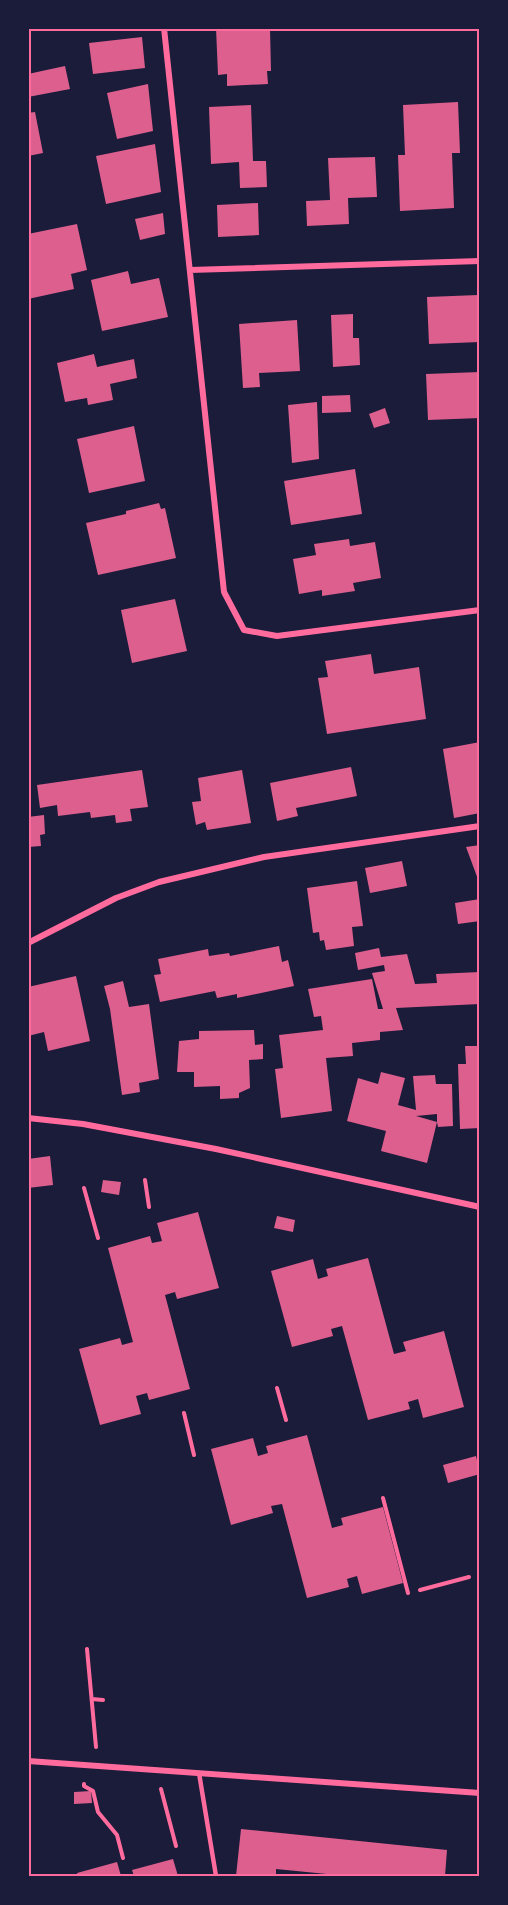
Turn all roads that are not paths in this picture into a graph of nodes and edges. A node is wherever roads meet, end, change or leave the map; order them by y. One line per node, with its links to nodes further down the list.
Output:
1 (164, 28): 3 (street)
2 (480, 261): 3 (street)
3 (190, 270): 4 (street)
4 (480, 610)
5 (480, 826): 6 (street)
6 (28, 943)
7 (28, 1118): 8 (street)
8 (480, 1207)
9 (28, 1761): 10 (street)
10 (199, 1773): 11 (street); 12 (lane)
11 (480, 1793)
12 (216, 1876)

